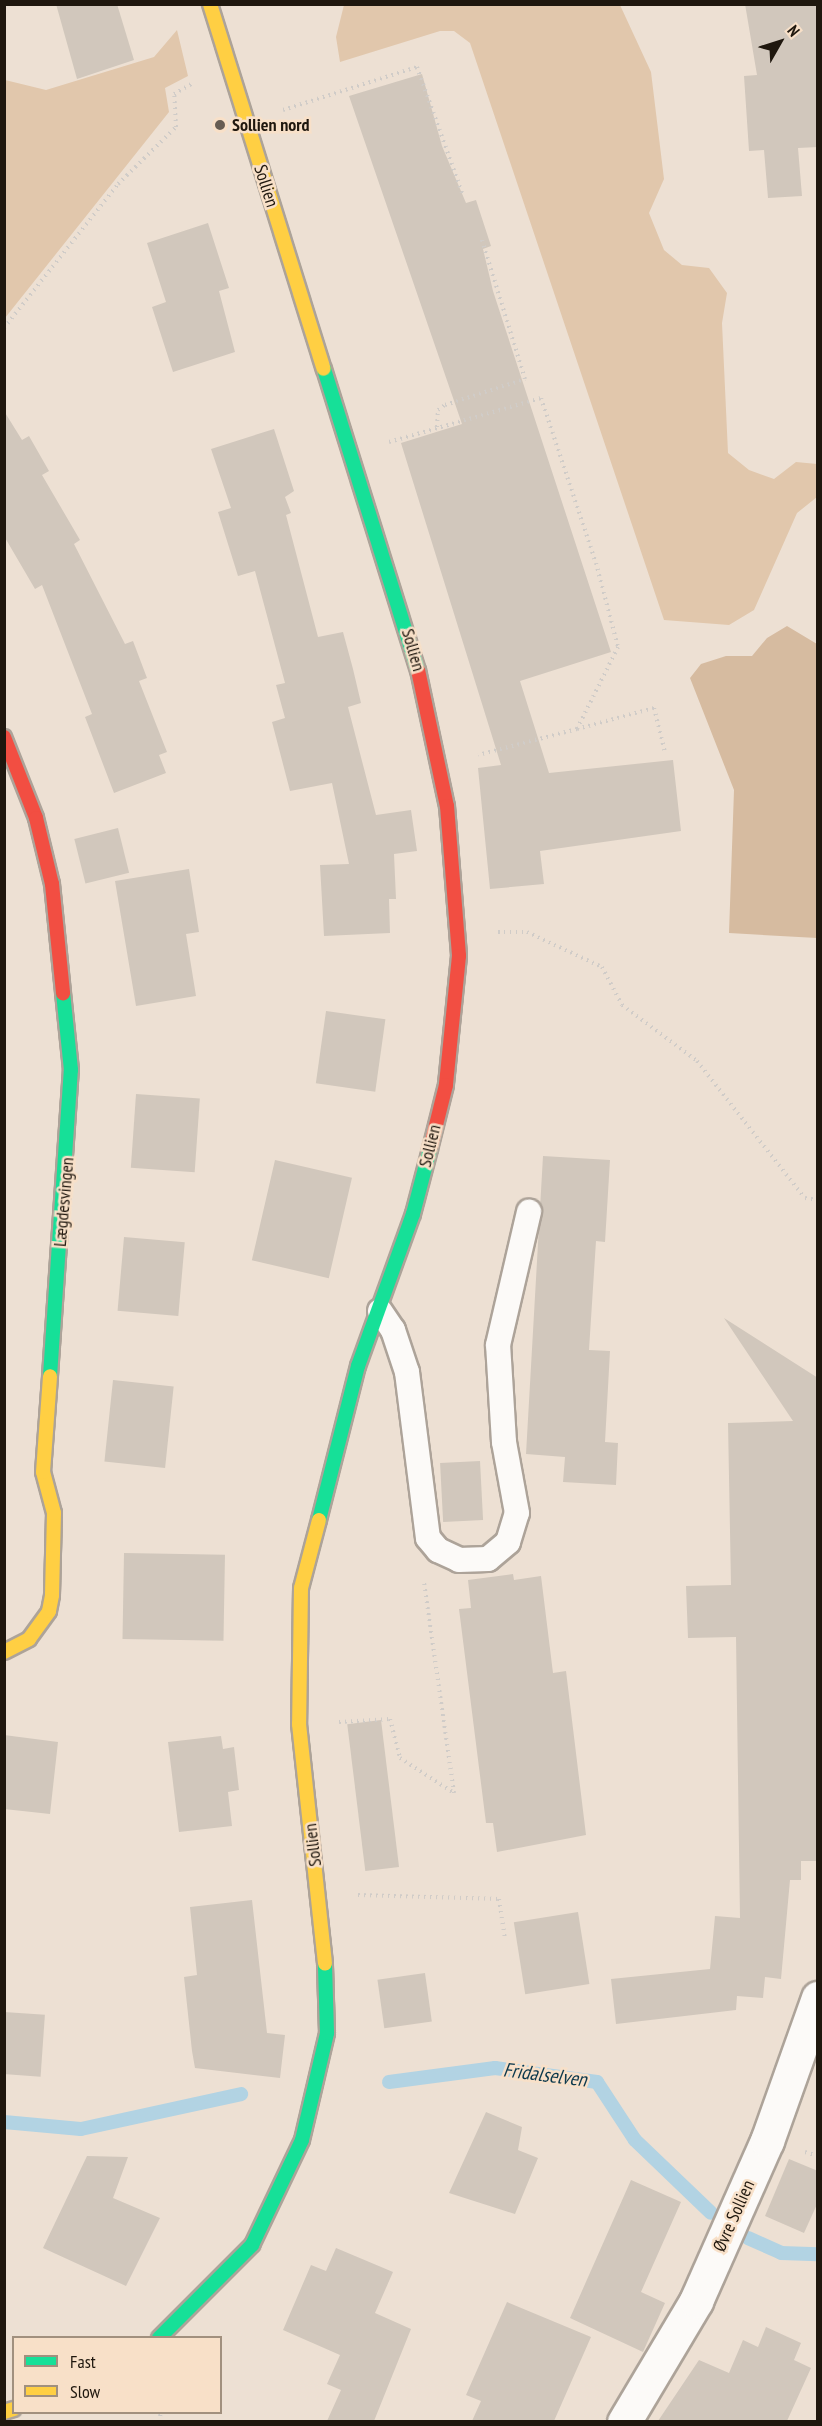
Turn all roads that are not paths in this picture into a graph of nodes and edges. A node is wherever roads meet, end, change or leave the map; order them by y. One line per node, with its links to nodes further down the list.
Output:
1 (210, 4): 4 (street, Sollien)
2 (4, 738): 5 (street, Lægdesvingen)
3 (529, 1212): 4 (lane)
4 (380, 1311): 7 (street, Sollien)
5 (4, 1652)
6 (818, 1998): 8 (street, Øvre Sollien)
7 (160, 2336)
8 (624, 2421)

